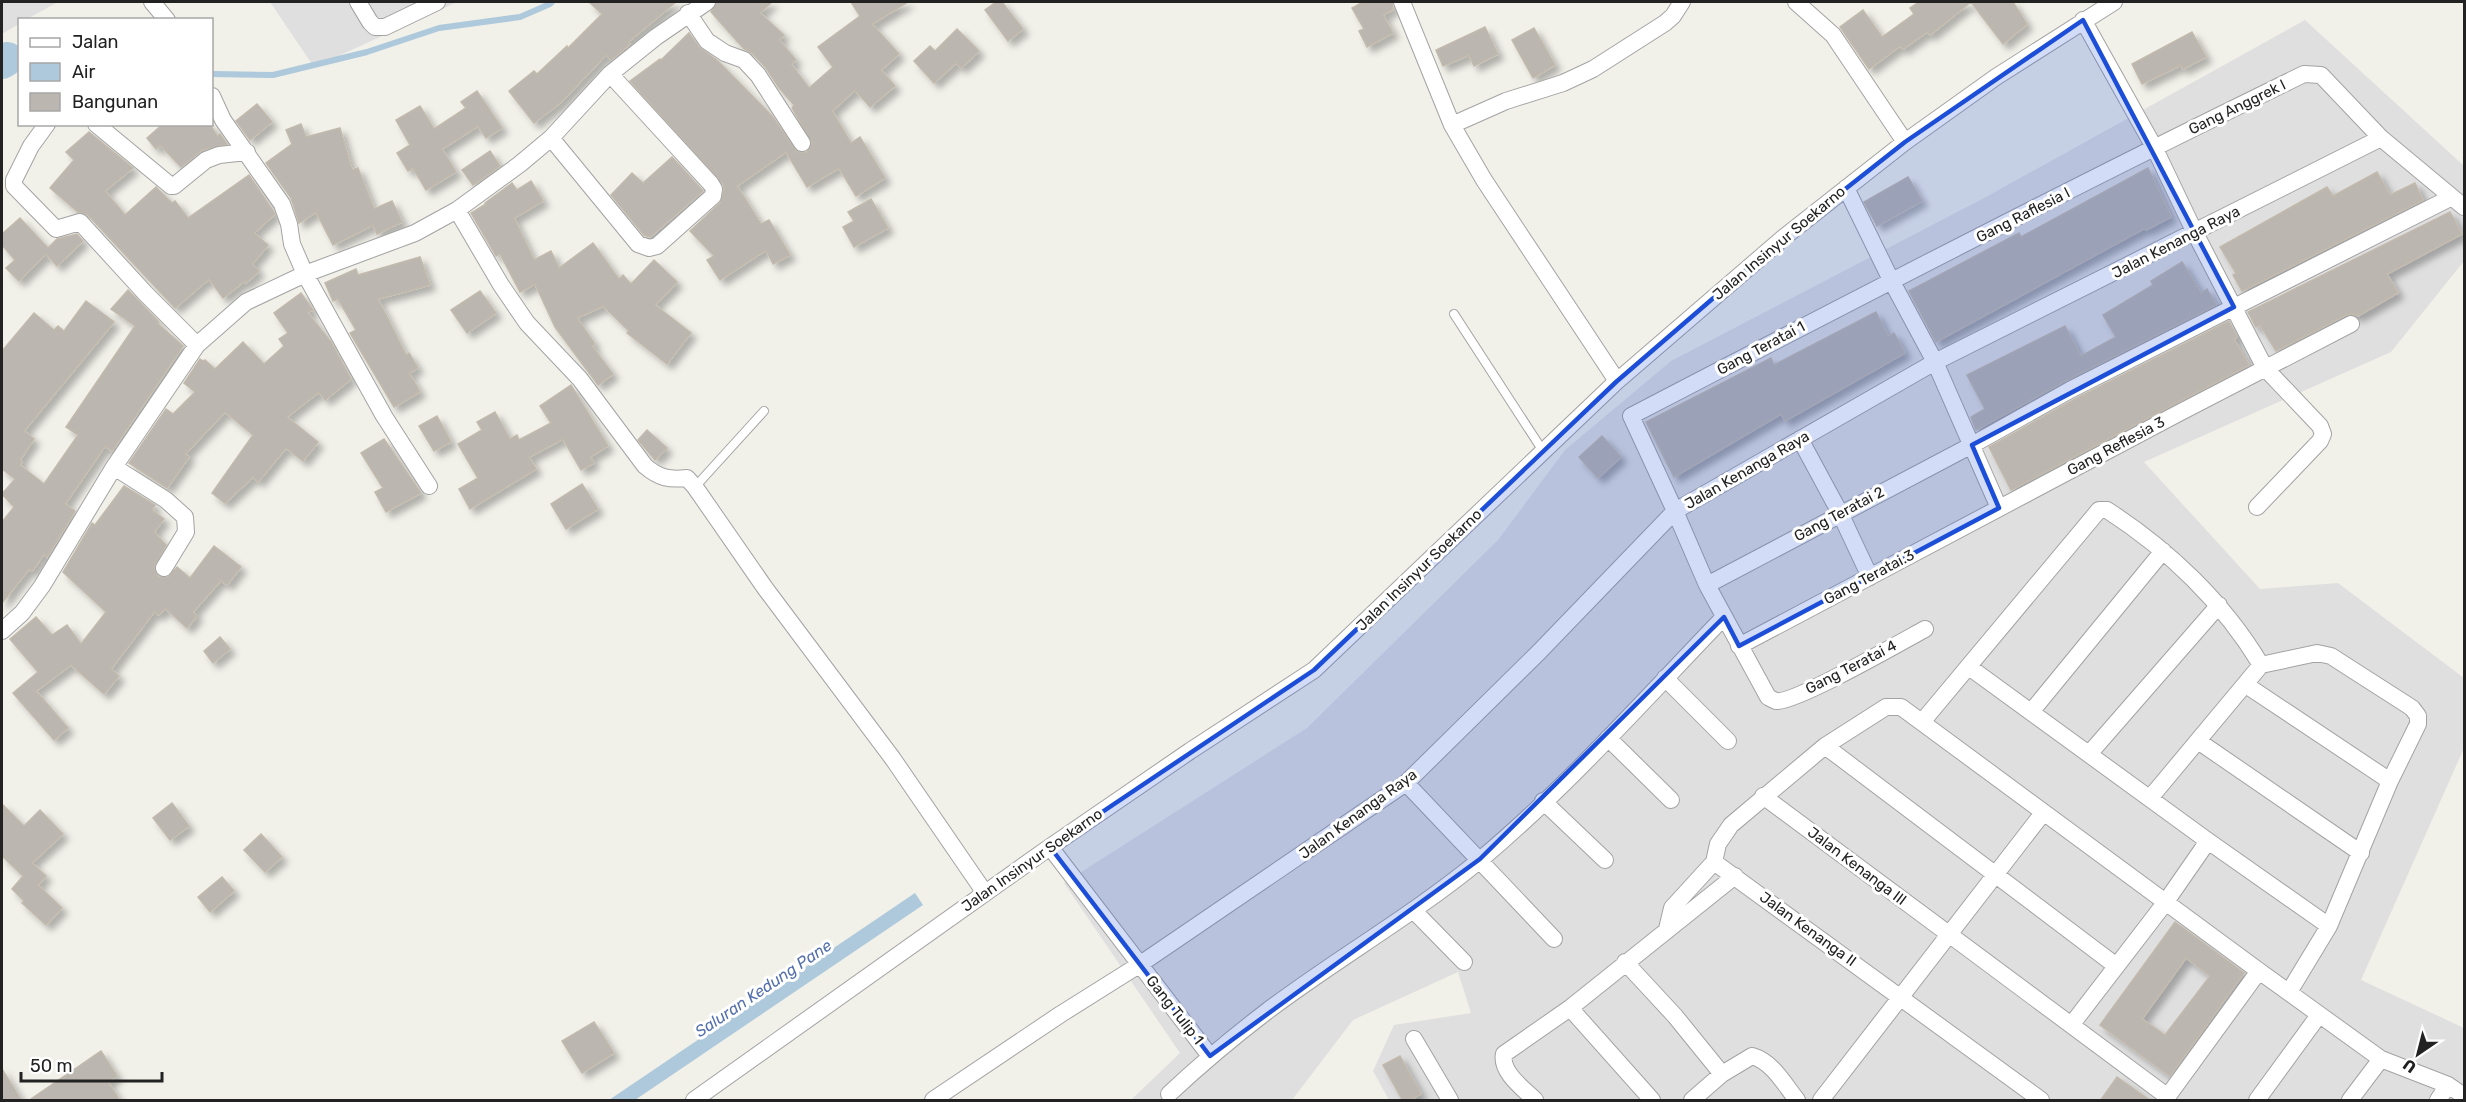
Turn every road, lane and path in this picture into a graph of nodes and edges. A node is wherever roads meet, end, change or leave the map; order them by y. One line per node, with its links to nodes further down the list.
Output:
1 (152, 2): 11 (street)
2 (358, 2): 3 (street)
3 (437, 2)
4 (706, 2): 10 (street)
5 (1402, 2): 14 (street)
6 (1682, 2): 14 (street)
7 (1797, 2): 17 (street)
8 (2114, 2): 9 (street, Jalan Insinyur Soekarno)
9 (2087, 9): 17 (street, Jalan Insinyur Soekarno); 21 (street)
10 (688, 13): 12 (street); 20 (street)
11 (165, 18)
12 (610, 74): 18 (street); 18 (street)
13 (213, 99): 22 (street)
14 (1452, 125): 35 (street)
15 (46, 126): 32 (street)
16 (98, 126): 22 (street)
17 (1897, 131): 23 (street, Jalan Insinyur Soekarno)
18 (551, 138): 25 (street)
19 (2380, 138): 21 (street, Gang Anggrek l); 24 (street); 26 (street, Jalan Kenanga Raya)
20 (802, 143)
21 (2154, 147): 26 (street); 28 (street, Gang Raflesia l)
22 (248, 152): 27 (street)
23 (1846, 188): 28 (street); 35 (street, Jalan Insinyur Soekarno)
24 (2458, 202): 29 (street, Gang Teratai 2)
25 (457, 210): 27 (street); 42 (street)
26 (2195, 233): 29 (street); 33 (street, Jalan Kenanga Raya)
27 (305, 274): 32 (street); 41 (street)
28 (1891, 280): 33 (street); 45 (street, Gang Teratai 1)
29 (2234, 307): 34 (street); 38 (street, Gang Teratai 2)
30 (1454, 314): 39 (lane)
31 (2351, 324): 34 (street, Gang Reflesia 3)
32 (197, 345): 40 (street)
33 (1935, 362): 37 (street, Jalan Kenanga Raya); 38 (street)
34 (2265, 368): 43 (street); 44 (street, Gang Reflesia 3)
35 (1613, 375): 39 (street, Jalan Insinyur Soekarno)
36 (764, 411): 42 (lane)
37 (1800, 440): 45 (street, Jalan Kenanga Raya); 46 (street)
38 (1972, 445): 44 (street); 46 (street, Gang Teratai 2)
39 (1543, 452): 75 (street, Jalan Insinyur Soekarno)
40 (114, 467): 48 (street); 54 (street)
41 (429, 486)
42 (695, 488): 82 (street)
43 (2257, 507)
44 (1999, 508): 49 (street, Gang Teratai.3)
45 (1676, 510): 50 (street); 68 (street, Jalan Kenanga Raya)
46 (1840, 513): 49 (street); 50 (street, Gang Teratai 2)
47 (2163, 551): 51 (street); 57 (street); 60 (street)
48 (164, 568)
49 (1870, 577): 55 (street, Gang Teratai.3)
50 (1707, 585): 52 (street)
51 (2219, 605): 56 (street); 66 (street)
52 (1724, 617): 55 (street); 58 (street)
53 (1925, 629): 55 (street, Gang Teratai 4)
54 (2, 632)
55 (1739, 646)
56 (2261, 665): 59 (street); 67 (street)
57 (1969, 667): 60 (street); 61 (street)
58 (1665, 678): 62 (street); 63 (street)
59 (2246, 685): 64 (street); 67 (street)
60 (2031, 712): 66 (street)
61 (1922, 722): 65 (street); 73 (street)
62 (1608, 738): 71 (street); 72 (street)
63 (1728, 741)
64 (2198, 741): 70 (street); 76 (street)
65 (1825, 746): 69 (street); 80 (street)
66 (2089, 754): 70 (street)
67 (2390, 781): 76 (street)
68 (1406, 783): 77 (street); 91 (street, Jalan Kenanga Raya)
69 (1763, 796): 79 (street); 87 (street, Jalan Kenanga III)
70 (2150, 798): 74 (street)
71 (1671, 800)
72 (1544, 801): 77 (street); 78 (street)
73 (2043, 813): 80 (street); 83 (street)
74 (2208, 842): 83 (street); 85 (street)
75 (1050, 847): 82 (street, Jalan Insinyur Soekarno); 91 (street, Gang Tulip 1)
76 (2361, 852): 85 (street)
77 (1480, 859): 84 (street); 88 (street)
78 (1605, 860)
79 (1714, 862): 81 (street, Jalan Kenanga II); 86 (street)
80 (1995, 875): 87 (street); 92 (street)
81 (1735, 876): 86 (street); 95 (street, Jalan Kenanga II)
82 (985, 893): 107 (street, Jalan Insinyur Soekarno)
83 (2165, 903): 92 (street); 93 (street)
84 (1413, 911): 89 (street); 100 (street)
85 (2329, 926): 94 (street)
86 (1667, 929): 90 (street)
87 (1950, 935): 95 (street); 98 (street, Jalan Kenanga III)
88 (1554, 939)
89 (1464, 962)
90 (1625, 962): 96 (street); 102 (street)
91 (1139, 964): 100 (street, Gang Tulip 1); 108 (street, Jalan Kenanga Raya)
92 (2115, 965): 98 (street)
93 (2259, 971): 94 (street); 106 (street)
94 (2289, 992): 97 (street)
95 (1902, 997): 114 (street); 115 (street, Jalan Kenanga II)
96 (1570, 1008): 110 (street); 111 (street)
97 (2319, 1016): 101 (street); 116 (street)
98 (2072, 1024): 106 (street, Jalan Kenanga III)
99 (1414, 1040): 109 (street)
100 (1210, 1056): 103 (street)
101 (2381, 1059): 104 (street); 117 (street)
102 (1722, 1074): 112 (street); 113 (street)
103 (1169, 1094)
104 (2443, 1096): 105 (street)
105 (2464, 1096)
106 (2166, 1099)
107 (694, 1101)
108 (933, 1101)
109 (1450, 1101)
110 (1535, 1101)
111 (1652, 1101)
112 (1692, 1101)
113 (1797, 1101)
114 (1821, 1101)
115 (2041, 1101)
116 (2257, 1101)
117 (2350, 1101)

